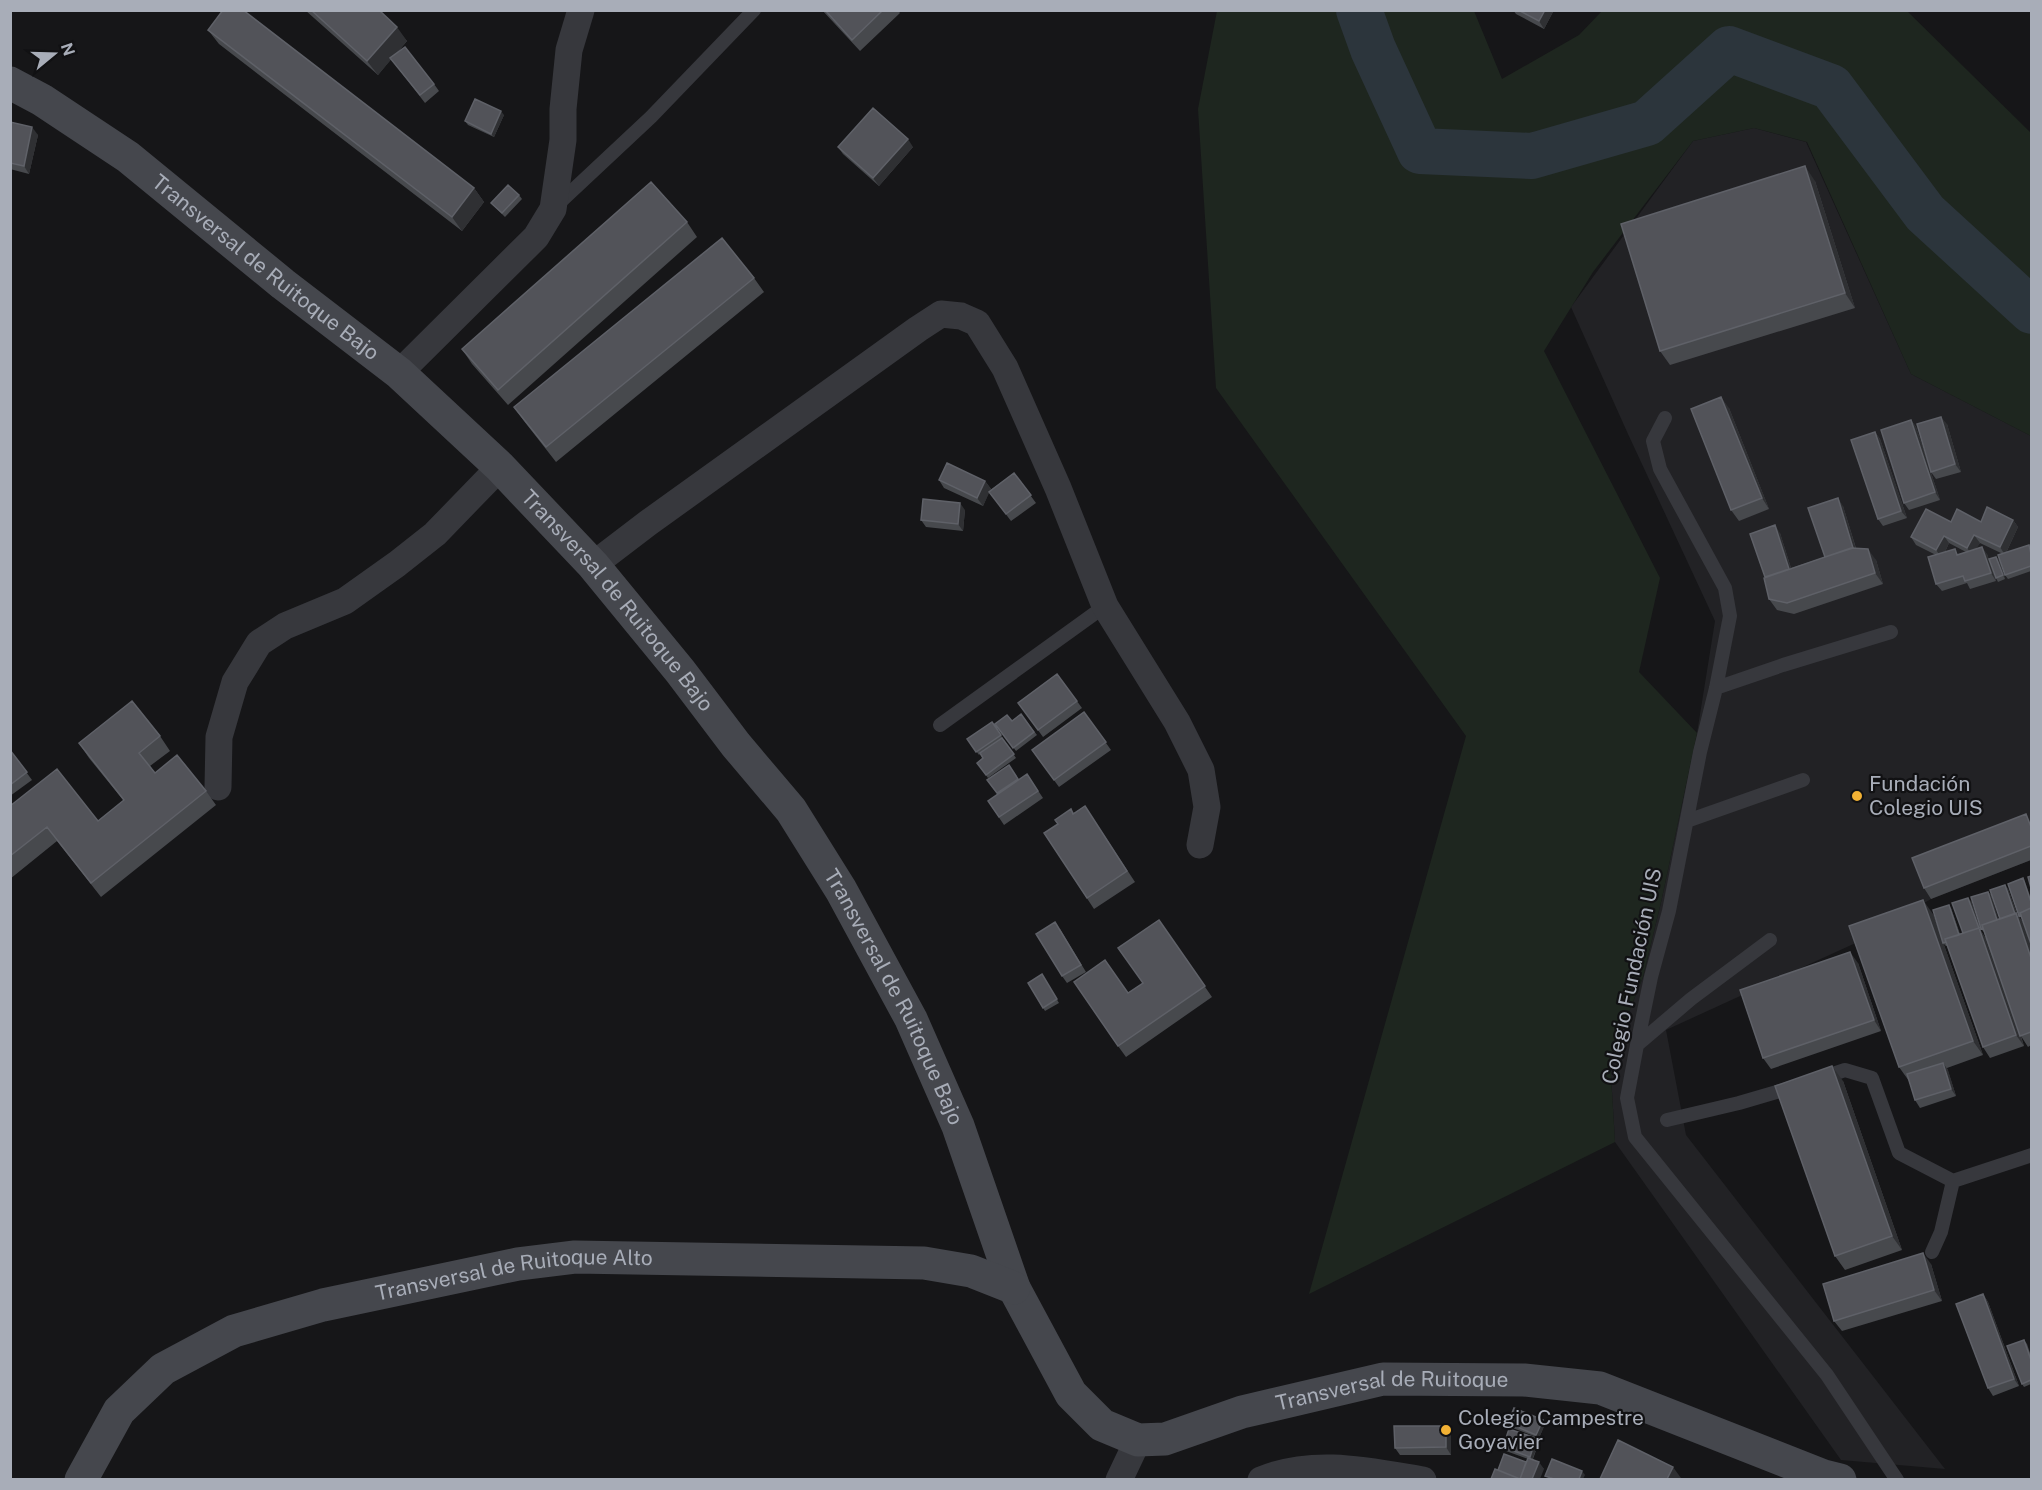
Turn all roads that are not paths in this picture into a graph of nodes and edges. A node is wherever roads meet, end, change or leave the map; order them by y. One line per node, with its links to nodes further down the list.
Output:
1 (581, 10): 4 (street)
2 (754, 10): 4 (lane)
3 (10, 83): 5 (street, Transversal de Ruitoque Bajo)
4 (553, 209): 5 (street)
5 (399, 373): 7 (street, Transversal de Ruitoque Bajo)
6 (1665, 418): 11 (lane, Colegio Fundación UIS)
7 (500, 467): 8 (street, Transversal de Ruitoque Bajo); 14 (street)
8 (593, 565): 9 (street); 23 (street, Transversal de Ruitoque Bajo)
9 (1105, 606): 12 (lane); 16 (street)
10 (1891, 632): 11 (lane)
11 (1716, 688): 15 (lane, Colegio Fundación UIS)
12 (940, 725)
13 (1803, 780): 15 (lane)
14 (218, 787)
15 (1687, 821): 18 (lane, Colegio Fundación UIS)
16 (1200, 845)
17 (1770, 940): 18 (lane)
18 (1637, 1045): 30 (lane, Colegio Fundación UIS)
19 (1667, 1120): 21 (lane)
20 (2031, 1155): 21 (lane)
21 (1953, 1181): 22 (lane)
22 (1932, 1252)
23 (1014, 1288): 24 (street, Transversal de Ruitoque); 25 (street, Transversal de Ruitoque Alto)
24 (1138, 1440): 26 (street); 29 (street, Transversal de Ruitoque)
25 (81, 1479)
26 (1119, 1479)
27 (1261, 1479): 28 (street)
28 (1424, 1479)
29 (1840, 1479)
30 (1897, 1479)

